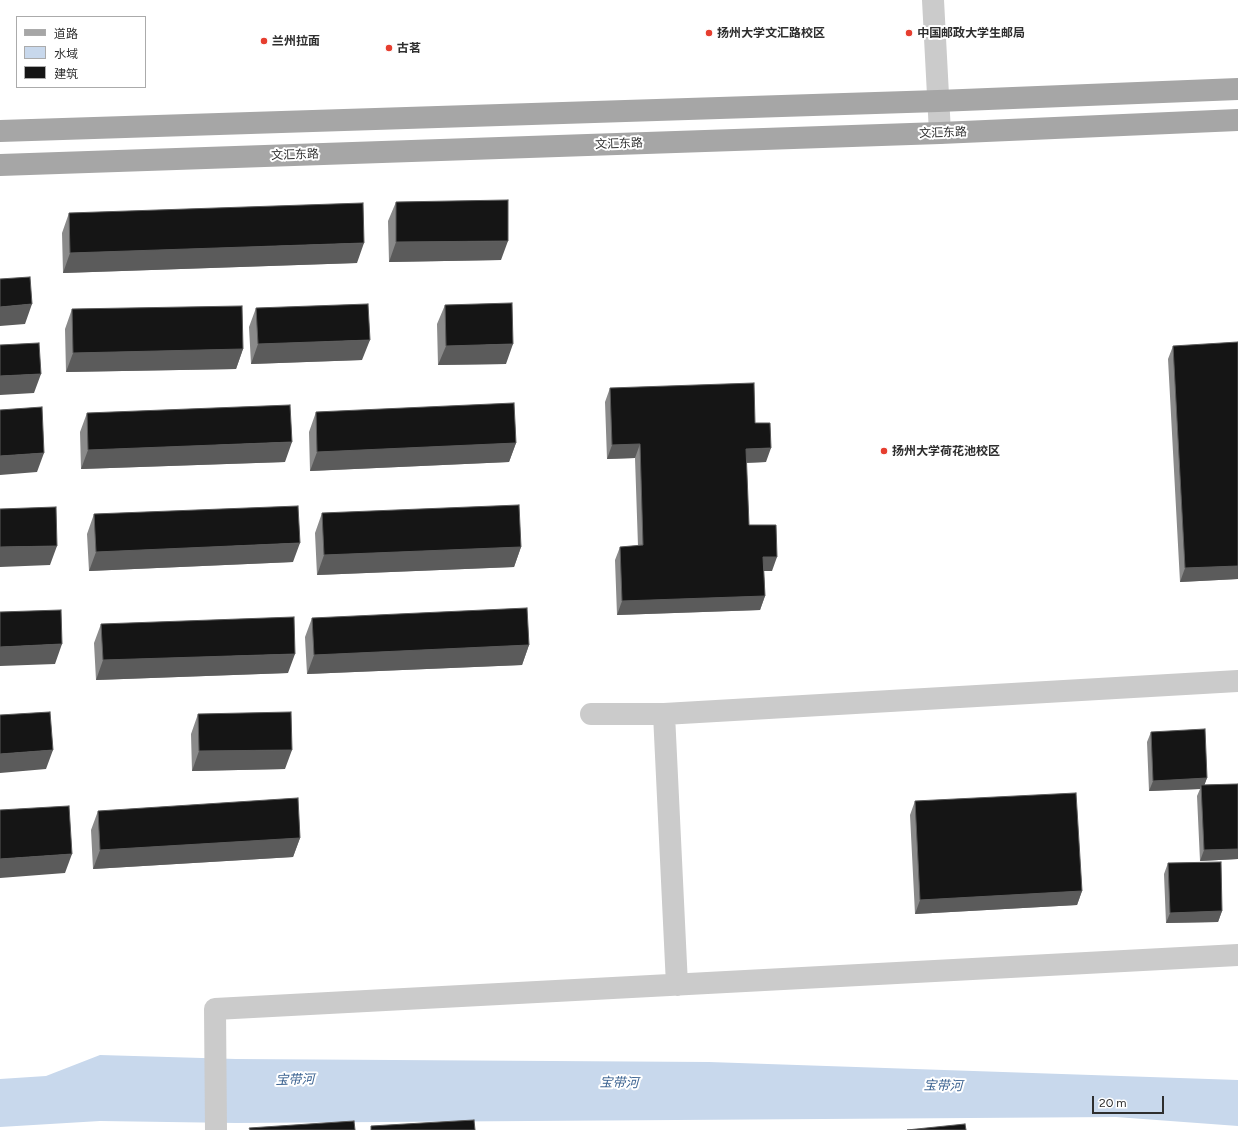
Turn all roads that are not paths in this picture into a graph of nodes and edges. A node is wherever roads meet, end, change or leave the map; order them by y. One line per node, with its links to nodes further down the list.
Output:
1 (933, 0): 3 (lane)
2 (1238, 89): 3 (main road)
3 (938, 101): 5 (main road); 6 (lane)
4 (1238, 120): 6 (main road, 文汇东路)
5 (0, 131)
6 (940, 133): 7 (main road, 文汇东路)
7 (0, 165)
8 (1238, 681): 10 (lane)
9 (591, 714): 10 (lane)
10 (664, 714): 12 (lane)
11 (1238, 956): 12 (lane)
12 (677, 985): 13 (lane)
13 (216, 1129)

